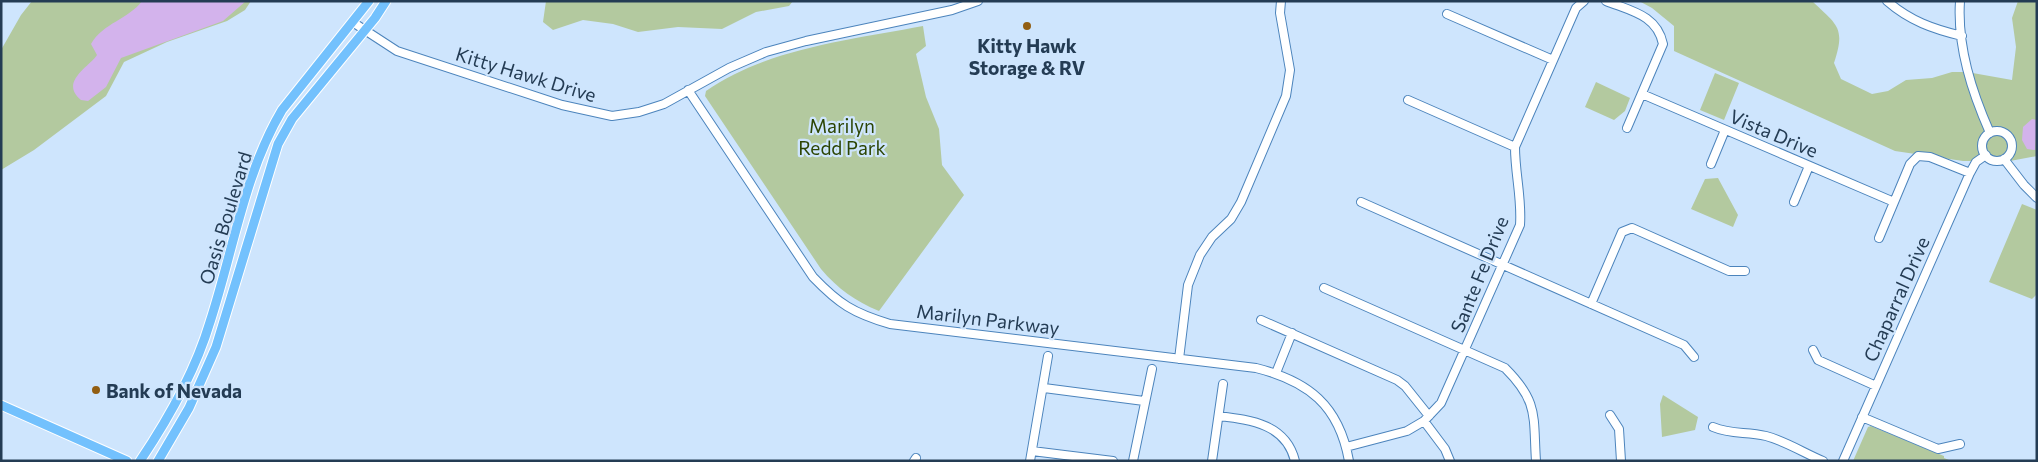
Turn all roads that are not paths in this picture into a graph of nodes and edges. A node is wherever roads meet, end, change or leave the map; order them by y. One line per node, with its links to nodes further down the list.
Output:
1 (369, 1): 10 (main road, Oasis Boulevard)
2 (386, 1): 11 (main road, Oasis Boulevard)
3 (978, 1): 14 (street, Kitty Hawk Drive)
4 (1281, 1): 41 (street)
5 (1584, 1): 13 (street, Sante Fe Drive)
6 (1606, 1): 15 (street)
7 (1887, 1): 12 (street)
8 (1960, 1): 12 (street)
9 (1447, 14): 13 (street)
10 (354, 23): 11 (street, Kitty Hawk Drive); 58 (main road, Oasis Boulevard)
11 (364, 31): 14 (street, Kitty Hawk Drive); 59 (main road, Oasis Boulevard)
12 (1962, 36): 19 (street)
13 (1553, 60): 20 (street, Sante Fe Drive)
14 (688, 90): 41 (street, Marilyn Parkway)
15 (1642, 94): 17 (street); 18 (street, Vista Drive)
16 (1408, 100): 20 (street)
17 (1628, 128)
18 (1725, 130): 23 (street); 24 (street, Vista Drive)
19 (1990, 133): 21 (street); 22 (street)
20 (1515, 147): 31 (street, Sante Fe Drive)
21 (1986, 155): 22 (street); 25 (street, Chaparral Drive)
22 (2004, 159): 26 (street)
23 (1711, 164)
24 (1809, 166): 28 (street); 29 (street, Vista Drive)
25 (1970, 173): 29 (street); 45 (street, Chaparral Drive)
26 (2037, 198)
27 (1361, 202): 31 (street)
28 (1794, 202)
29 (1894, 202): 30 (street)
30 (1879, 238)
31 (1503, 265): 34 (street); 37 (street, Sante Fe Drive)
32 (1745, 271): 34 (street)
33 (1324, 288): 37 (street)
34 (1591, 304): 40 (street)
35 (1262, 320): 36 (street)
36 (1292, 334): 43 (street); 52 (street)
37 (1465, 350): 52 (street, Sante Fe Drive); 67 (street)
38 (1813, 350): 45 (street)
39 (1048, 356): 46 (street)
40 (1694, 357)
41 (1179, 359): 43 (street, Marilyn Parkway)
42 (1152, 369): 47 (street)
43 (1276, 373): 55 (street, Marilyn Parkway)
44 (1223, 384): 49 (street)
45 (1876, 386): 51 (street, Chaparral Drive)
46 (1044, 388): 47 (street); 56 (street)
47 (1144, 401): 62 (street)
48 (1, 404): 57 (main road)
49 (1219, 416): 63 (street); 64 (street)
50 (1610, 416): 68 (street)
51 (1862, 417): 54 (street); 70 (street, Chaparral Drive)
52 (1427, 418): 55 (street, Sante Fe Drive); 66 (street)
53 (1713, 427): 69 (street)
54 (1960, 444)
55 (1346, 447): 65 (street, Marilyn Parkway)
56 (1032, 451): 60 (street); 61 (street)
57 (127, 461)
58 (140, 461)
59 (158, 461)
60 (1030, 461)
61 (1113, 461)
62 (1134, 461)
63 (1212, 461)
64 (1295, 461)
65 (1349, 461)
66 (1450, 461)
67 (1536, 461)
68 (1621, 461)
69 (1823, 461)
70 (1843, 461)

